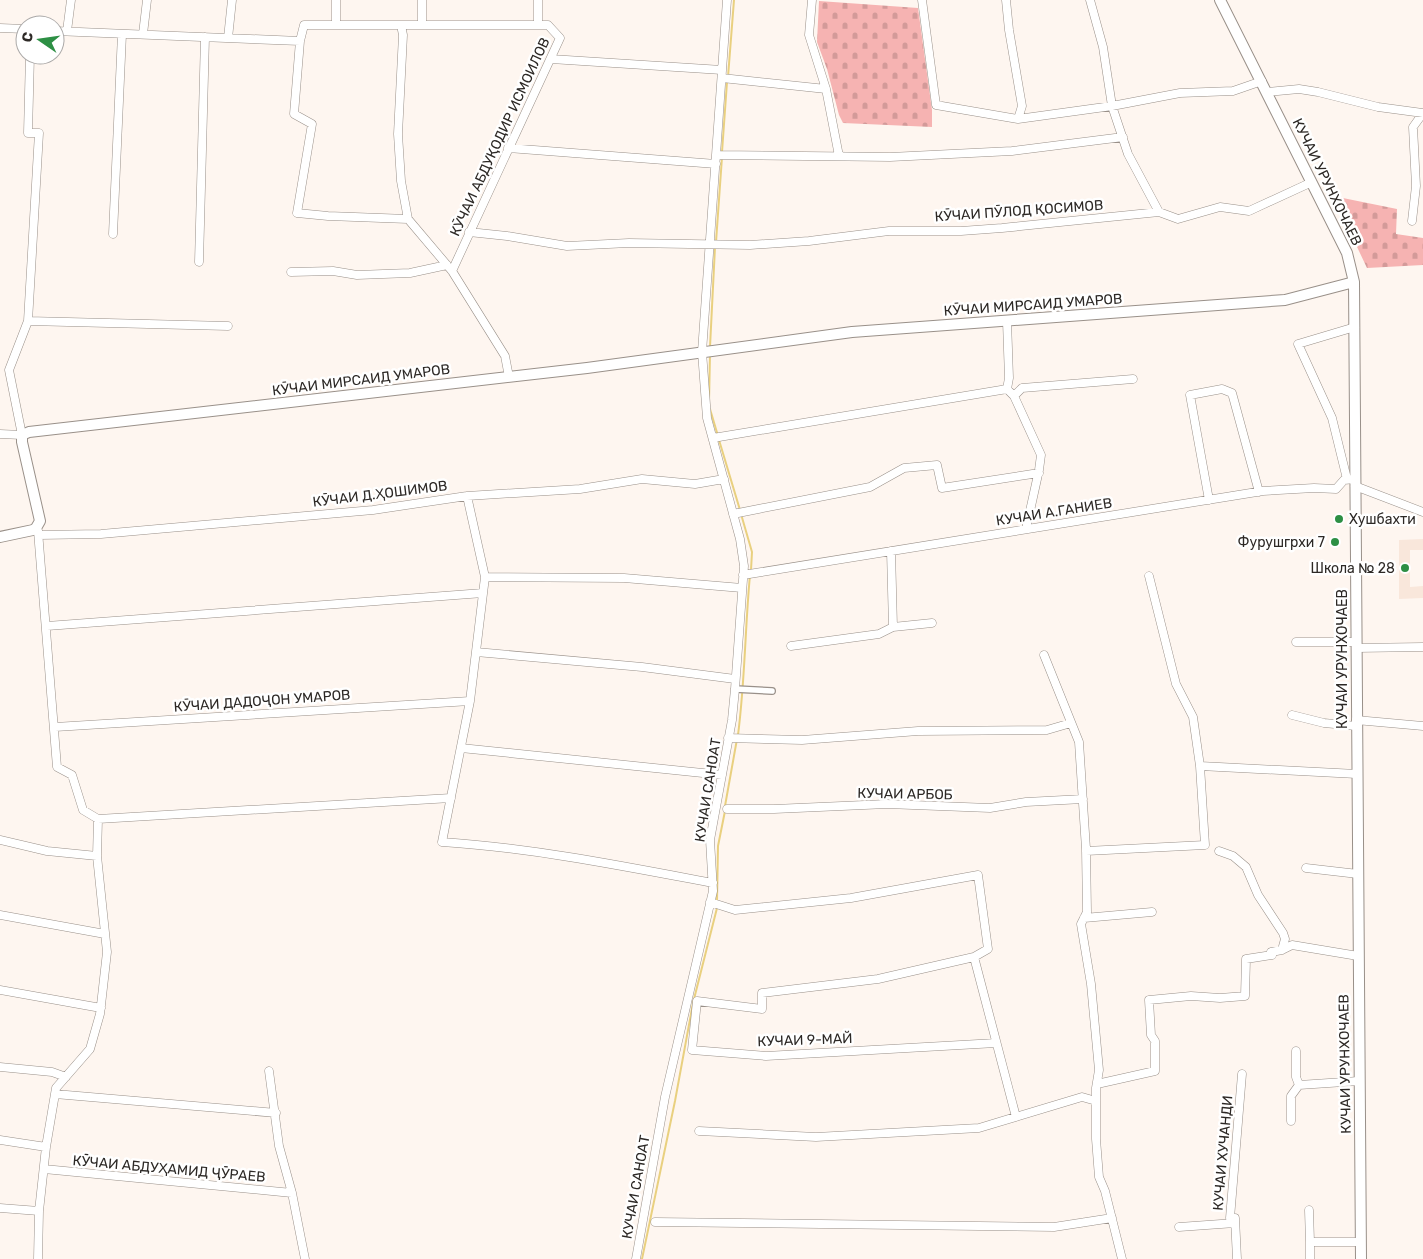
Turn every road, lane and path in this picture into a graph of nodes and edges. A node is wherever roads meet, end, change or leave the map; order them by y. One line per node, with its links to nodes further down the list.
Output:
1 (71, 0): 19 (street)
2 (147, 0): 21 (street)
3 (232, 0): 23 (street)
4 (336, 0): 13 (street)
5 (422, 0): 15 (street)
6 (538, 0): 16 (street, КӮЧАИ АБДУҚОДИР ИСМОИЛОВ)
7 (728, 0): 27 (street, КУЧАИ САНОАТ)
8 (812, 0): 29 (street)
9 (922, 0): 32 (street)
10 (1006, 0): 32 (street)
11 (1090, 0): 31 (street)
12 (1220, 0): 28 (street, КУЧАИ УРУНХОЧАЕВ)
13 (336, 25): 14 (street, КӮЧАИ АБДУҚОДИР ИСМОИЛОВ); 24 (street, КӮЧАИ АБДУҚОДИР ИСМОИЛОВ)
14 (401, 25): 15 (street, КӮЧАИ АБДУҚОДИР ИСМОИЛОВ); 39 (street)
15 (422, 25): 16 (street, КӮЧАИ АБДУҚОДИР ИСМОИЛОВ)
16 (538, 25): 25 (street, КӮЧАИ АБДУҚОДИР ИСМОИЛОВ)
17 (0, 28): 18 (street)
18 (15, 29)
19 (67, 31): 20 (street)
20 (122, 34): 21 (street); 42 (street)
21 (143, 34): 22 (street)
22 (205, 37): 23 (street); 44 (street)
23 (228, 38): 24 (street)
24 (300, 41): 39 (street)
25 (551, 59): 27 (street); 34 (street, КӮЧАИ АБДУҚОДИР ИСМОИЛОВ)
26 (30, 65): 48 (street)
27 (722, 74): 29 (street); 36 (street, КУЧАИ САНОАТ)
28 (1262, 81): 30 (street, КУЧАИ УРУНХОЧАЕВ); 31 (street)
29 (826, 89): 35 (street)
30 (1268, 92): 37 (street, КУЧАИ УРУНХОЧАЕВ); 40 (street)
31 (1112, 106): 32 (street); 33 (street)
32 (1018, 119)
33 (1123, 137): 35 (street); 38 (street)
34 (508, 148): 36 (street); 41 (street, КӮЧАИ АБДУҚОДИР ИСМОИЛОВ)
35 (839, 156): 36 (street)
36 (719, 158): 43 (street, КУЧАИ САНОАТ)
37 (1312, 182): 38 (street, КӮЧАИ ПӮЛОД ҚОСИМОВ); 47 (street, КУЧАИ УРУНХОЧАЕВ)
38 (1159, 212): 43 (street, КӮЧАИ ПӮЛОД ҚОСИМОВ)
39 (408, 219): 45 (street)
40 (1412, 221)
41 (469, 232): 43 (street, КӮЧАИ ПӮЛОД ҚОСИМОВ); 45 (street, КӮЧАИ АБДУҚОДИР ИСМОИЛОВ)
42 (112, 234)
43 (714, 245): 52 (street, КУЧАИ САНОАТ)
44 (199, 262)
45 (450, 268): 46 (street); 53 (street)
46 (291, 272)
47 (1354, 282): 49 (street, КӮЧАИ МИРСАИД УМАРОВ); 51 (street, КУЧАИ УРУНХОЧАЕВ)
48 (28, 321): 50 (street); 58 (street)
49 (1006, 321): 52 (street, КӮЧАИ МИРСАИД УМАРОВ); 55 (street)
50 (228, 326)
51 (1355, 327): 62 (street, КУЧАИ УРУНХОЧАЕВ); 62 (street)
52 (708, 351): 53 (street, КӮЧАИ МИРСАИД УМАРОВ); 59 (street, КУЧАИ САНОАТ)
53 (510, 376): 58 (street, КӮЧАИ МИРСАИД УМАРОВ)
54 (1133, 379): 56 (street)
55 (1007, 389): 56 (street); 59 (street)
56 (1014, 396): 60 (street)
57 (0, 434): 58 (street)
58 (22, 435): 69 (street)
59 (716, 438): 61 (street, КУЧАИ САНОАТ)
60 (1038, 473): 67 (street); 68 (street)
61 (724, 479): 64 (street, КӮЧАИ Д.ҲОШИМОВ); 67 (street, КУЧАИ САНОАТ)
62 (1352, 481): 63 (street, КУЧАИ А.ГАНИЕВ); 66 (street); 81 (street, КУЧАИ УРУНХОЧАЕВ)
63 (1258, 492): 65 (street, КУЧАИ А.ГАНИЕВ); 65 (street)
64 (466, 496): 69 (street, КӮЧАИ Д.ҲОШИМОВ); 73 (street)
65 (1209, 500): 68 (street, КУЧАИ А.ГАНИЕВ)
66 (1423, 512)
67 (738, 513): 72 (street, КУЧАИ САНОАТ)
68 (1026, 529): 71 (street, КУЧАИ А.ГАНИЕВ)
69 (38, 532): 70 (street); 78 (street)
70 (0, 537)
71 (891, 551): 72 (street, КУЧАИ А.ГАНИЕВ); 79 (street)
72 (748, 574): 75 (street, КУЧАИ САНОАТ)
73 (485, 576): 75 (street); 76 (street)
74 (1149, 576): 97 (street)
75 (742, 588): 86 (street, КУЧАИ САНОАТ)
76 (483, 593): 78 (street); 84 (street)
77 (932, 623): 79 (street)
78 (47, 626): 94 (street)
79 (893, 627): 82 (street)
80 (1296, 642): 81 (street)
81 (1356, 645): 83 (street); 92 (street, КУЧАИ УРУНХОЧАЕВ)
82 (791, 646)
83 (1423, 647)
84 (476, 652): 86 (street); 89 (street)
85 (1044, 655): 91 (street)
86 (735, 679): 87 (street, КУЧАИ САНОАТ)
87 (741, 689): 88 (street); 95 (street, КУЧАИ САНОАТ)
88 (772, 691)
89 (470, 701): 94 (street, КӮЧАИ ДАДОҶОН УМАРОВ); 96 (street)
90 (1292, 715): 92 (street)
91 (1071, 723): 95 (street); 101 (street)
92 (1356, 723): 93 (street); 98 (street, КУЧАИ УРУНХОЧАЕВ)
93 (1423, 726)
94 (55, 727): 103 (street)
95 (734, 738): 99 (street, КУЧАИ САНОАТ)
96 (461, 748): 99 (street); 100 (street)
97 (1200, 766): 98 (street); 105 (street)
98 (1357, 774): 109 (street, КУЧАИ УРУНХОЧАЕВ)
99 (722, 775): 110 (street, КУЧАИ САНОАТ)
100 (451, 798): 103 (street); 110 (street)
101 (1083, 799): 102 (street, КУЧАИ АРБОБ); 105 (street)
102 (727, 809)
103 (98, 819): 107 (street)
104 (0, 840): 107 (street)
105 (1086, 851): 114 (street)
106 (1219, 851): 116 (street)
107 (97, 856): 115 (street)
108 (1306, 868): 109 (street)
109 (1358, 874): 117 (street, КУЧАИ УРУНХОЧАЕВ)
110 (713, 883): 111 (street, КУЧАИ САНОАТ)
111 (715, 904): 118 (street); 151 (street, КУЧАИ САНОАТ)
112 (1152, 912): 114 (street)
113 (0, 915): 115 (street)
114 (1084, 918): 128 (street)
115 (105, 934): 120 (street)
116 (1282, 950): 117 (street); 128 (street)
117 (1358, 956): 127 (street, КУЧАИ УРУНХОЧАЕВ)
118 (974, 957): 121 (street); 121 (street, КУЧАИ 9-МАЙ)
119 (0, 990): 120 (street)
120 (101, 1008): 126 (street)
121 (996, 1043): 133 (street)
122 (1296, 1051): 129 (street)
123 (0, 1066): 126 (street)
124 (270, 1071): 132 (street)
125 (1242, 1074): 145 (street, КУЧАИ ХУЧАНДИ)
126 (66, 1078): 130 (street)
127 (1359, 1081): 129 (street); 148 (street, КУЧАИ УРУНХОЧАЕВ)
128 (1096, 1084): 131 (street)
129 (1299, 1085): 134 (street)
130 (55, 1094): 132 (street); 137 (street)
131 (1096, 1101): 133 (street); 143 (street)
132 (276, 1113): 139 (street)
133 (1016, 1117): 135 (street)
134 (1291, 1121)
135 (699, 1131)
136 (0, 1140): 137 (street)
137 (46, 1147): 138 (street)
138 (44, 1169): 139 (street, КӮЧАИ АБДУҲАМИД ҶӮРАЕВ); 142 (street)
139 (292, 1193): 150 (street)
140 (0, 1208): 142 (street)
141 (1309, 1210): 147 (street)
142 (40, 1211): 149 (street)
143 (1112, 1218): 144 (street); 152 (street)
144 (655, 1222)
145 (1235, 1223): 146 (street); 153 (street, КУЧАИ ХУЧАНДИ)
146 (1179, 1227)
147 (1310, 1242): 148 (street); 154 (street)
148 (1361, 1242): 155 (street, КУЧАИ УРУНХОЧАЕВ)
149 (38, 1259)
150 (305, 1259)
151 (636, 1259)
152 (1122, 1259)
153 (1237, 1259)
154 (1310, 1259)
155 (1361, 1259)

